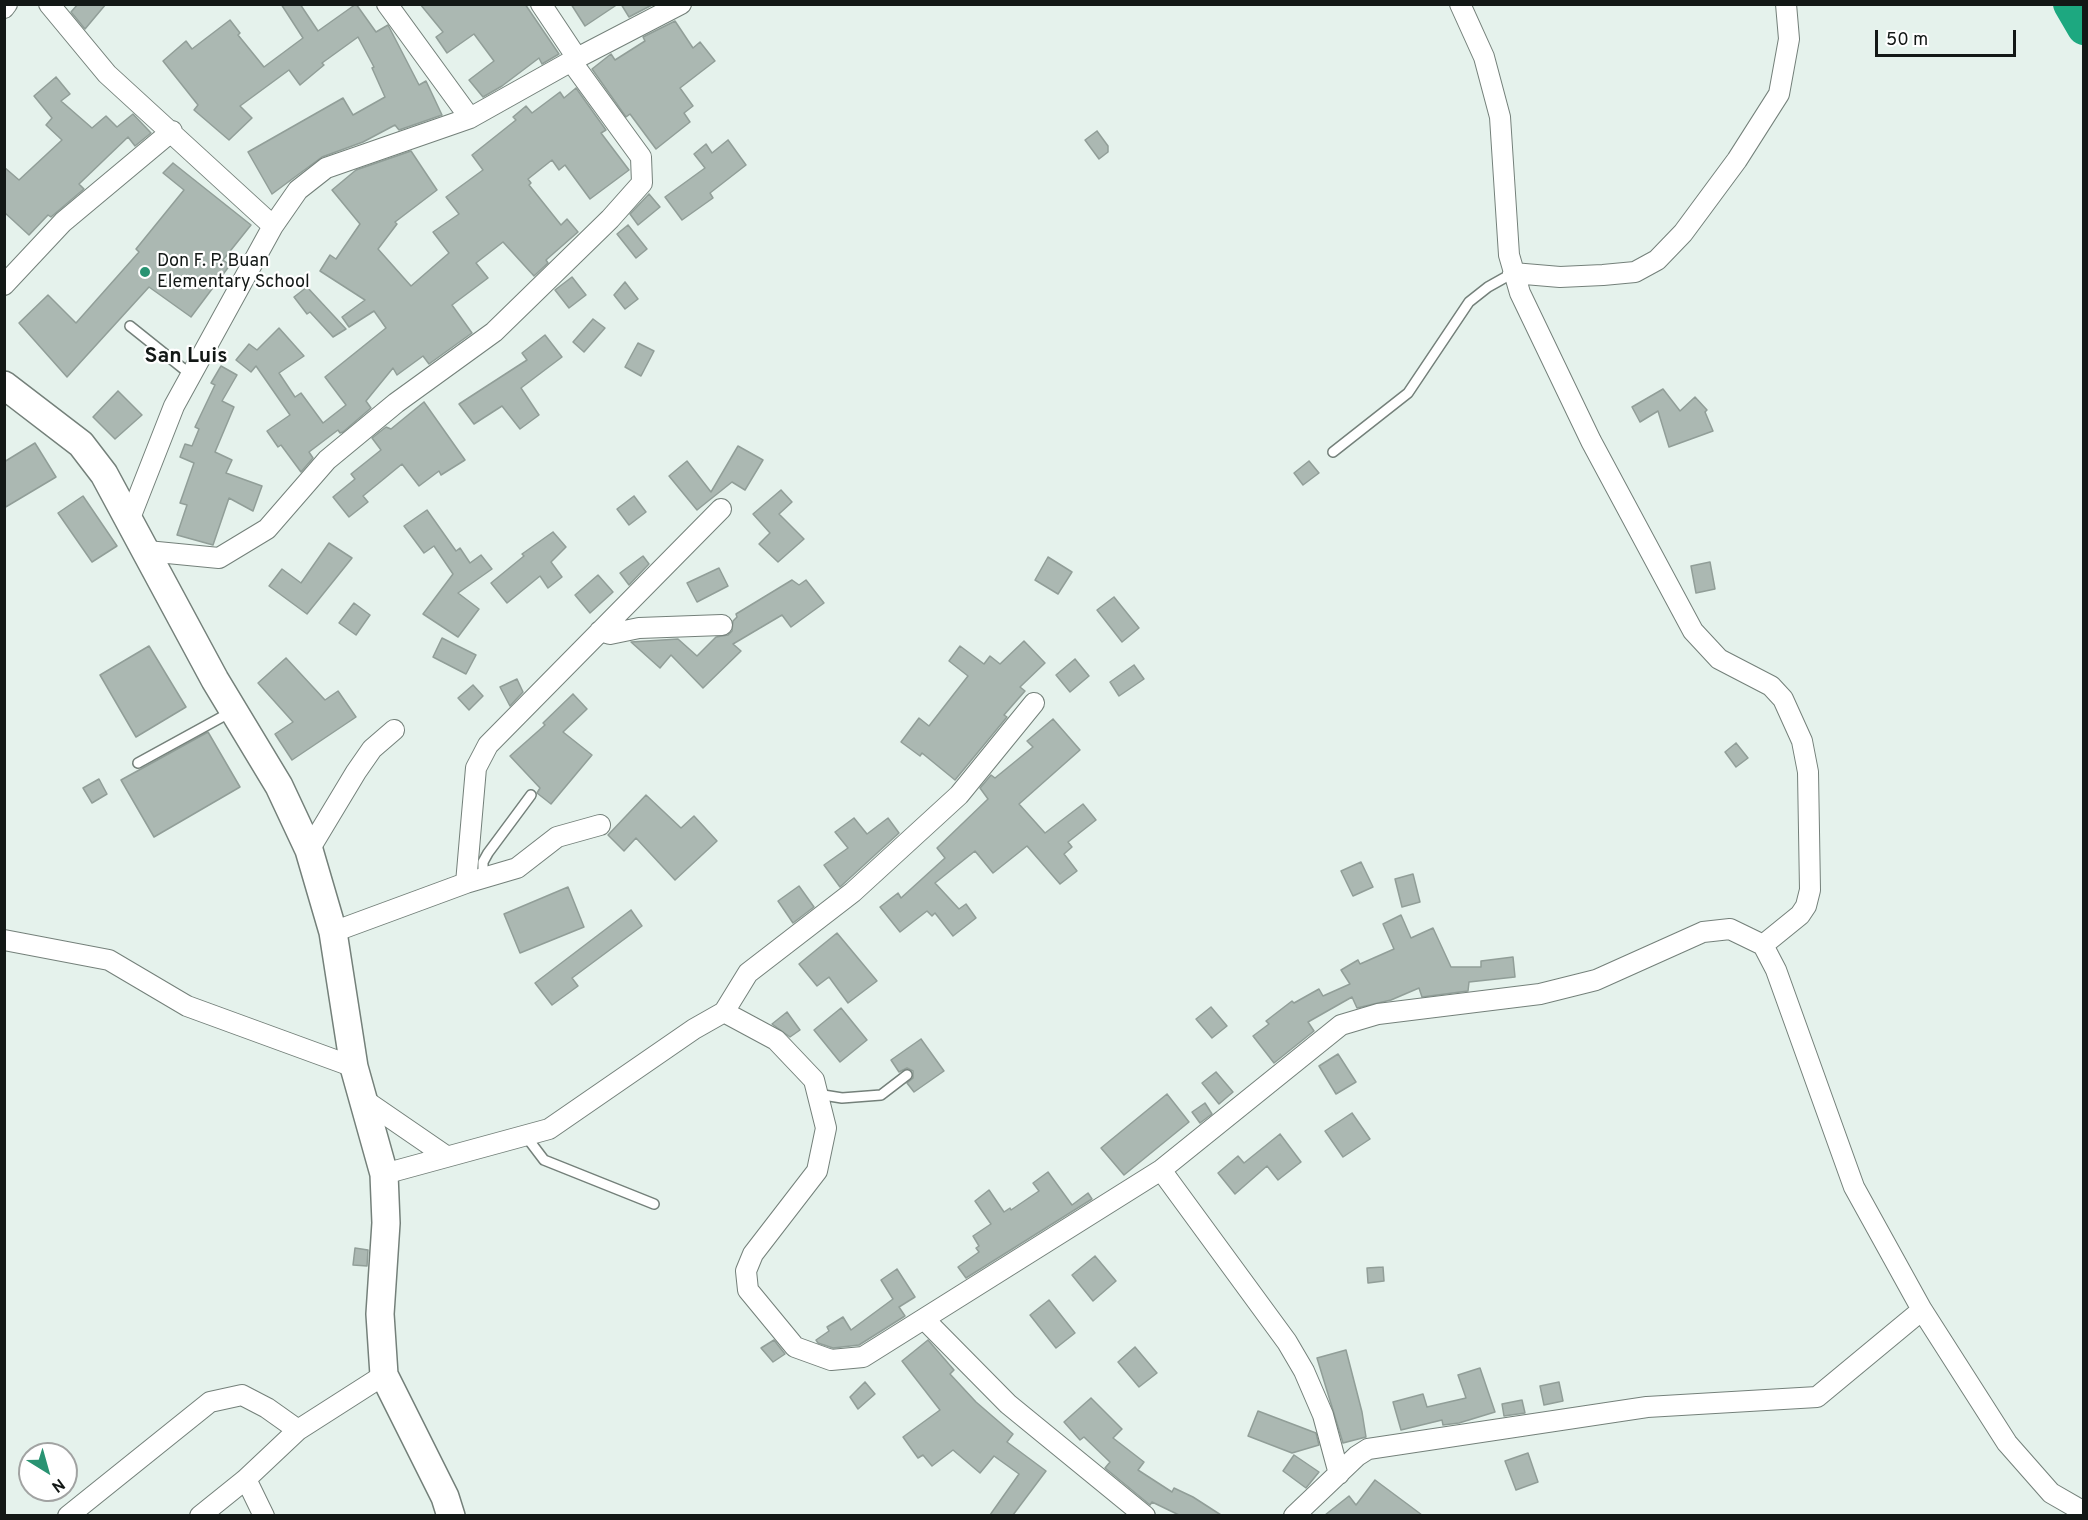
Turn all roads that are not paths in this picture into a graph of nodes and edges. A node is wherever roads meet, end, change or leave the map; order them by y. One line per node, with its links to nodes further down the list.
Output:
1 (7, 4): 8 (street)
2 (49, 4): 11 (street)
3 (387, 4): 10 (street)
4 (541, 4): 9 (street)
5 (1460, 4): 13 (street)
6 (1786, 4): 13 (street)
7 (676, 5): 9 (street)
8 (4, 8)
9 (574, 59): 10 (street); 21 (street)
10 (470, 118): 12 (street)
11 (172, 132): 12 (street); 14 (street)
12 (273, 226): 16 (street)
13 (1513, 273): 18 (lane); 34 (street)
14 (4, 285)
15 (130, 326): 16 (lane)
16 (190, 374): 20 (street)
17 (4, 385): 20 (street)
18 (1333, 452)
19 (721, 509): 23 (street)
20 (130, 518): 21 (street)
21 (147, 551): 25 (street)
22 (722, 625): 23 (street)
23 (600, 631): 31 (street)
24 (1034, 703): 35 (street)
25 (233, 711): 27 (lane); 30 (street)
26 (394, 730): 30 (street)
27 (138, 763)
28 (531, 795): 31 (lane)
29 (600, 825): 31 (street)
30 (309, 850): 32 (street)
31 (475, 880): 32 (street)
32 (333, 932): 36 (street)
33 (4, 940): 36 (street)
34 (1763, 945): 42 (street); 45 (street)
35 (724, 1012): 38 (street); 40 (street)
36 (354, 1066): 39 (street)
37 (907, 1075): 38 (lane)
38 (818, 1094): 46 (street)
39 (363, 1099): 41 (street); 43 (street)
40 (525, 1135): 41 (street); 44 (lane)
41 (446, 1156): 43 (street)
42 (1161, 1170): 46 (street); 49 (street)
43 (384, 1174): 47 (street)
44 (654, 1204)
45 (1922, 1310): 49 (street); 51 (street)
46 (924, 1319): 56 (street)
47 (384, 1375): 48 (street); 55 (street)
48 (298, 1430): 50 (street); 52 (street)
49 (1339, 1474): 57 (street)
50 (246, 1479): 53 (street); 54 (street)
51 (2084, 1512)
52 (68, 1515)
53 (200, 1515)
54 (264, 1515)
55 (451, 1515)
56 (1145, 1515)
57 (1294, 1515)

